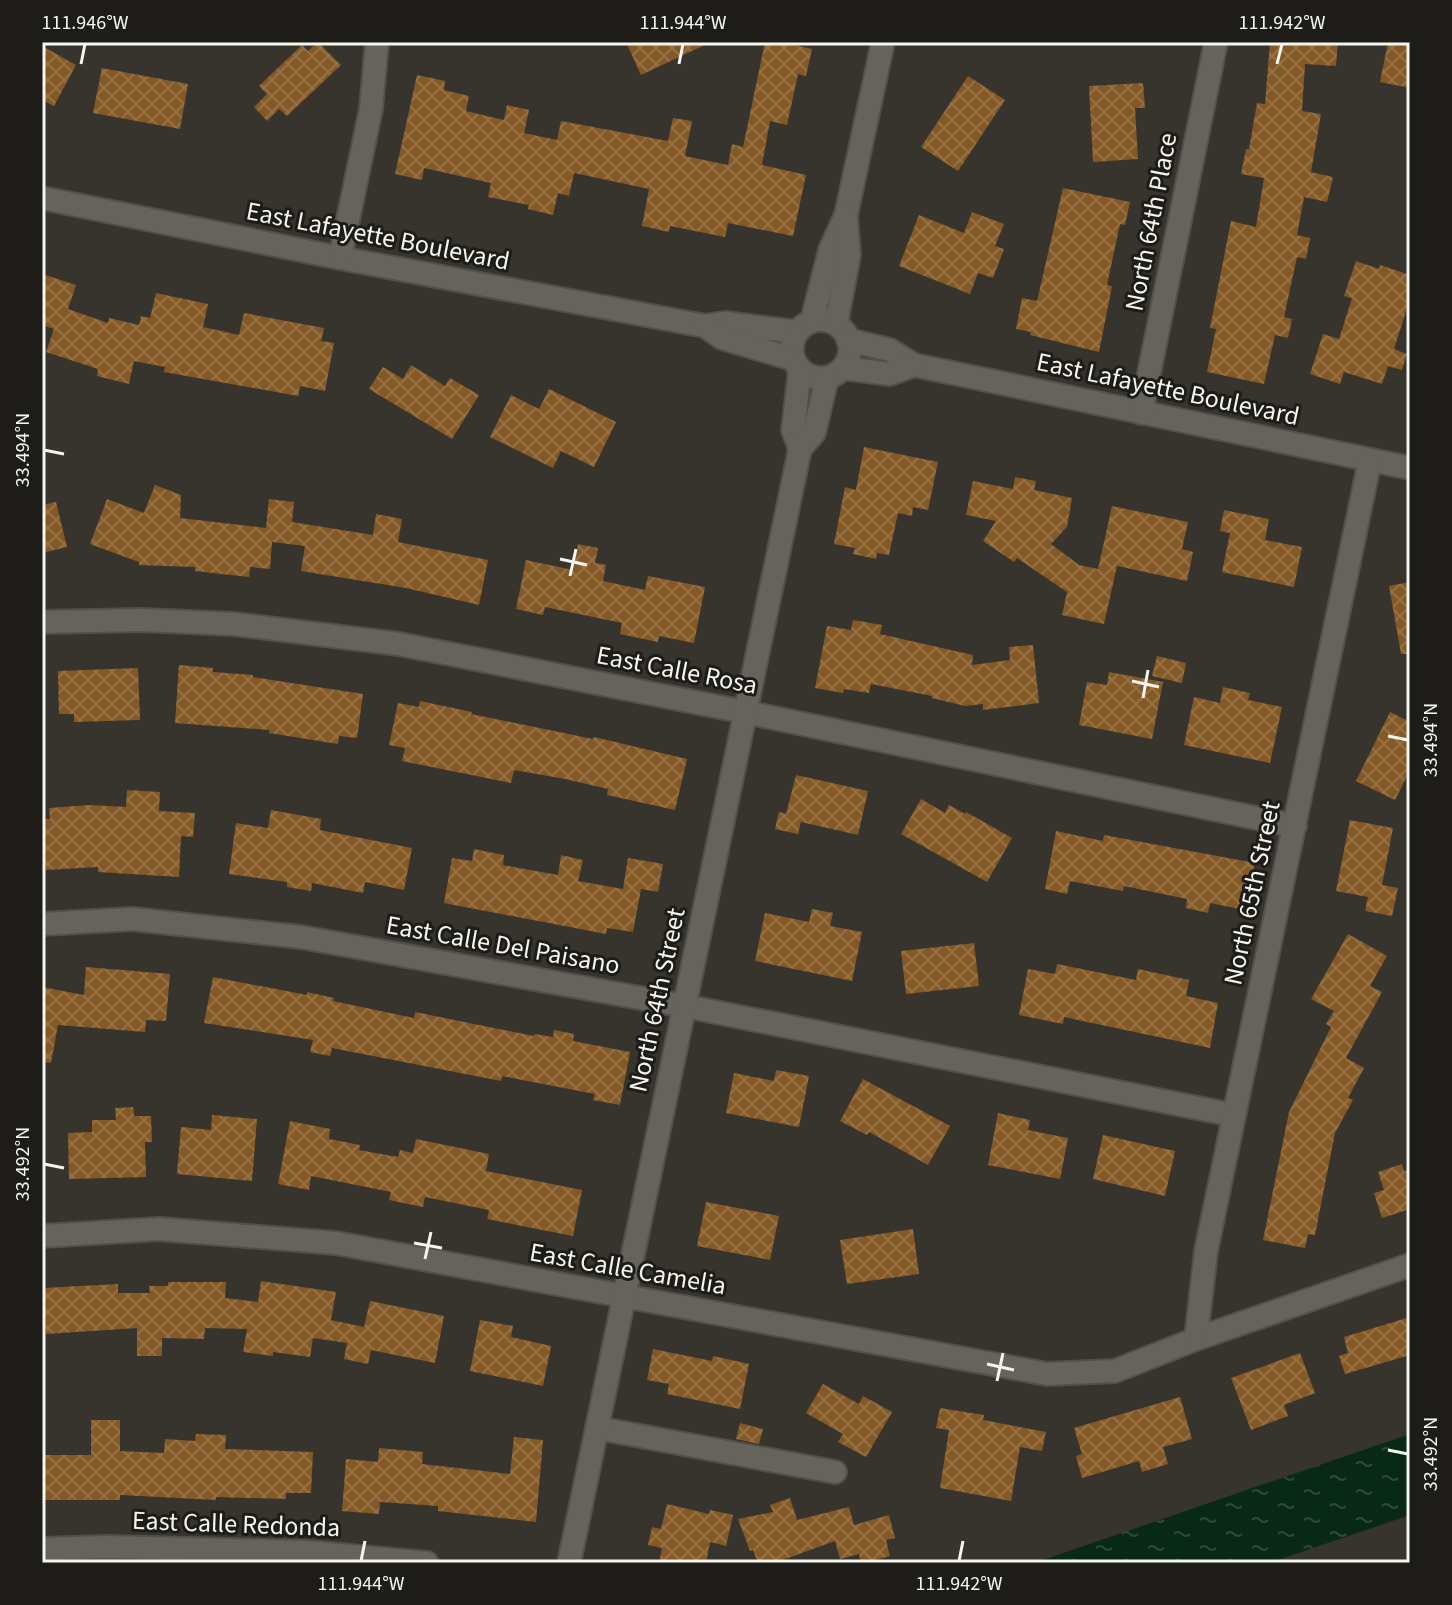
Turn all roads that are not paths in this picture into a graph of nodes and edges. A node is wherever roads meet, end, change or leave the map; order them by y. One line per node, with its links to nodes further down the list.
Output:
1 (377, 42): 6 (street)
2 (883, 42): 5 (street)
3 (1216, 42): 13 (street, North 64th Place)
4 (42, 198): 6 (street, East Lafayette Boulevard)
5 (846, 215): 8 (street); 9 (street)
6 (340, 258): 7 (street, East Lafayette Boulevard)
7 (705, 326): 8 (street, East Lafayette Boulevard); 10 (street, East Lafayette Boulevard)
8 (804, 326): 9 (street); 10 (street)
9 (842, 332): 11 (street, East Lafayette Boulevard); 12 (street)
10 (797, 365): 12 (street); 14 (street, North 64th Street)
11 (914, 365): 12 (street, East Lafayette Boulevard); 13 (street, East Lafayette Boulevard)
12 (835, 373): 14 (street, North 64th Street)
13 (1141, 413): 15 (street, East Lafayette Boulevard)
14 (800, 449): 18 (street, North 64th Street)
15 (1370, 460): 16 (street, East Lafayette Boulevard); 19 (street, North 65th Street)
16 (1410, 468)
17 (42, 622): 18 (street, East Calle Rosa)
18 (745, 712): 19 (street, East Calle Rosa); 21 (street, North 64th Street)
19 (1295, 826): 22 (street, North 65th Street)
20 (42, 924): 21 (street, East Calle Del Paisano)
21 (685, 1006): 22 (street, East Calle Del Paisano); 25 (street, North 64th Street)
22 (1233, 1115): 26 (street, North 65th Street)
23 (42, 1236): 25 (street, East Calle Camelia)
24 (1410, 1265): 26 (street, East Calle Camelia)
25 (624, 1297): 26 (street, East Calle Camelia); 27 (street, North 64th Street)
26 (1196, 1339)
27 (597, 1428): 28 (street); 31 (street, North 64th Street)
28 (835, 1472)
29 (42, 1549): 30 (street, East Calle Redonda)
30 (427, 1563)
31 (569, 1563)

